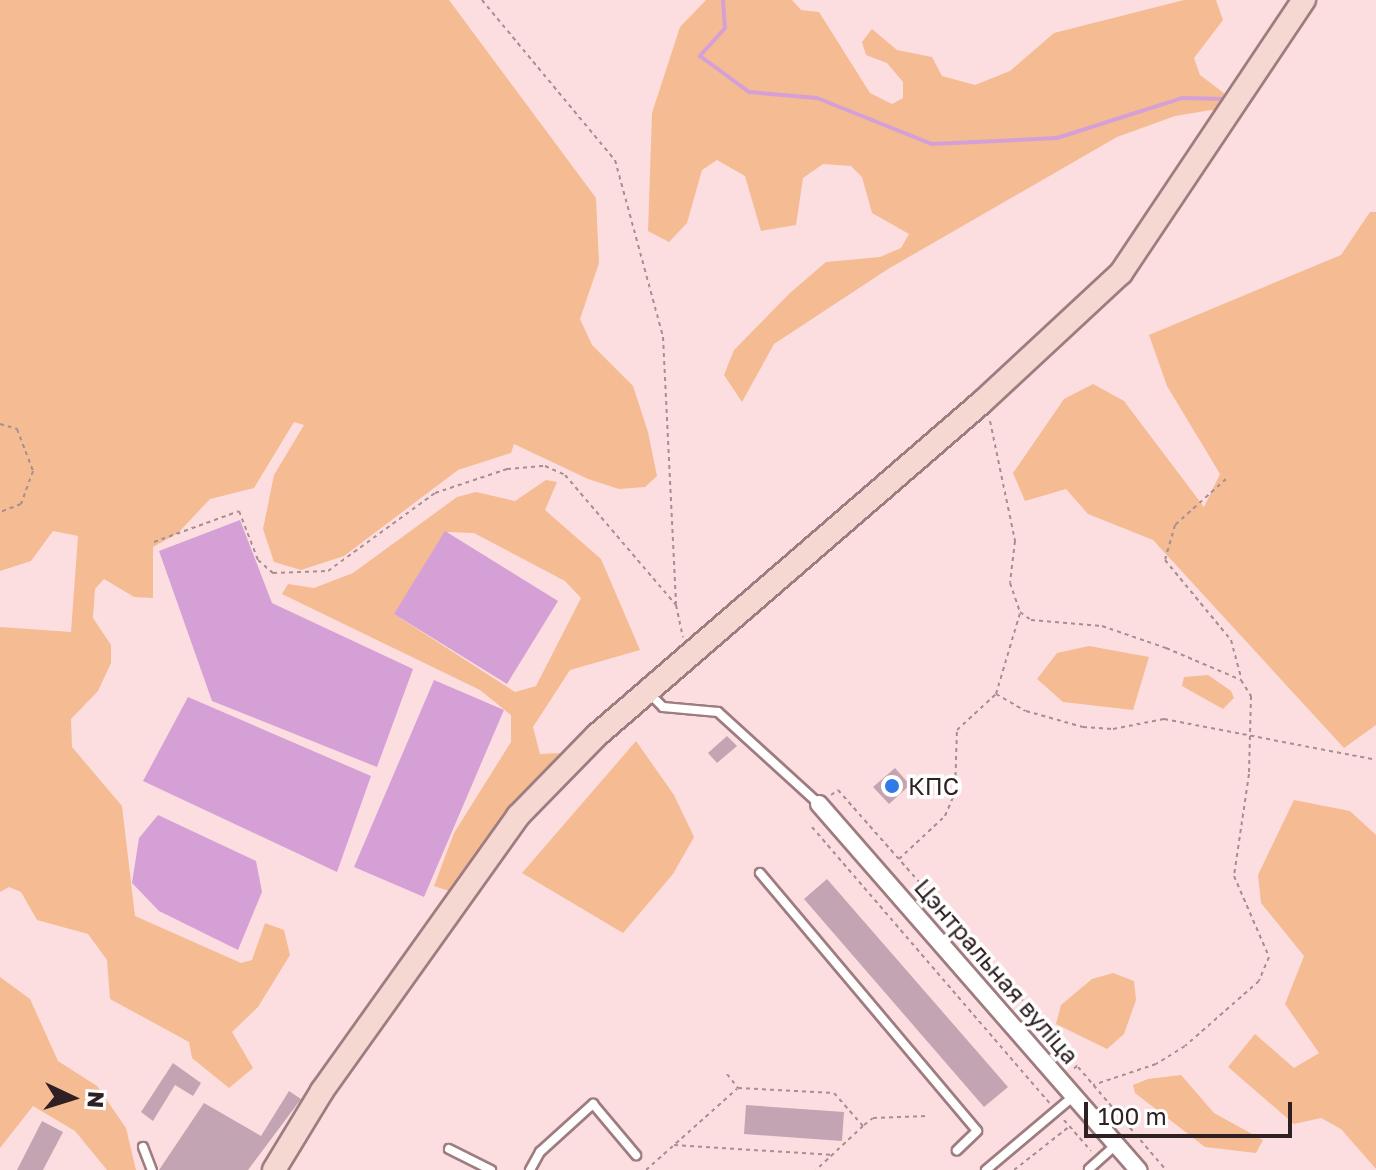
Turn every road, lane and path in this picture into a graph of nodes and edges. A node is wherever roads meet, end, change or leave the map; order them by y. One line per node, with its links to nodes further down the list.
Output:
1 (482, 0): 8 (path)
2 (1304, 0): 3 (street)
3 (981, 403): 9 (path); 10 (street)
4 (0, 424): 6 (path)
5 (1226, 479): 11 (path)
6 (0, 512)
7 (154, 542): 8 (path)
8 (676, 605): 10 (path)
9 (1020, 612): 11 (path); 13 (path)
10 (687, 657): 12 (street)
11 (1241, 680): 14 (path)
12 (647, 690): 16 (lane); 41 (street)
13 (996, 694): 14 (path); 18 (path)
14 (1251, 734): 15 (path); 23 (path)
15 (1376, 760)
16 (819, 804): 18 (path); 22 (street, Цэнтральная вуліца)
17 (812, 827): 25 (path)
18 (899, 859): 20 (path)
19 (760, 873): 35 (lane)
20 (1077, 1066): 22 (path); 23 (path)
21 (727, 1074): 24 (path)
22 (1061, 1080): 25 (path); 26 (street, Цэнтральная вуліца)
23 (1093, 1085): 49 (path)
24 (738, 1088): 29 (path); 32 (path)
25 (1043, 1095): 27 (path)
26 (1075, 1096): 27 (lane); 31 (street, Цэнтральная вуліца)
27 (1056, 1111): 30 (path); 46 (lane)
28 (927, 1116): 29 (path)
29 (863, 1126): 37 (path)
30 (1070, 1126): 38 (path); 47 (path)
31 (1117, 1144): 38 (lane); 48 (street, Цэнтральная вуліца)
32 (674, 1145): 37 (path); 44 (path)
33 (143, 1147): 40 (lane)
34 (449, 1149): 42 (lane)
35 (957, 1150)
36 (636, 1155): 43 (lane)
37 (832, 1155): 45 (path)
38 (1099, 1160): 39 (lane)
39 (1089, 1169)
40 (152, 1170)
41 (274, 1170)
42 (491, 1170)
43 (530, 1170)
44 (646, 1170)
45 (816, 1170)
46 (986, 1170)
47 (1014, 1170)
48 (1138, 1170)
49 (1166, 1170)

